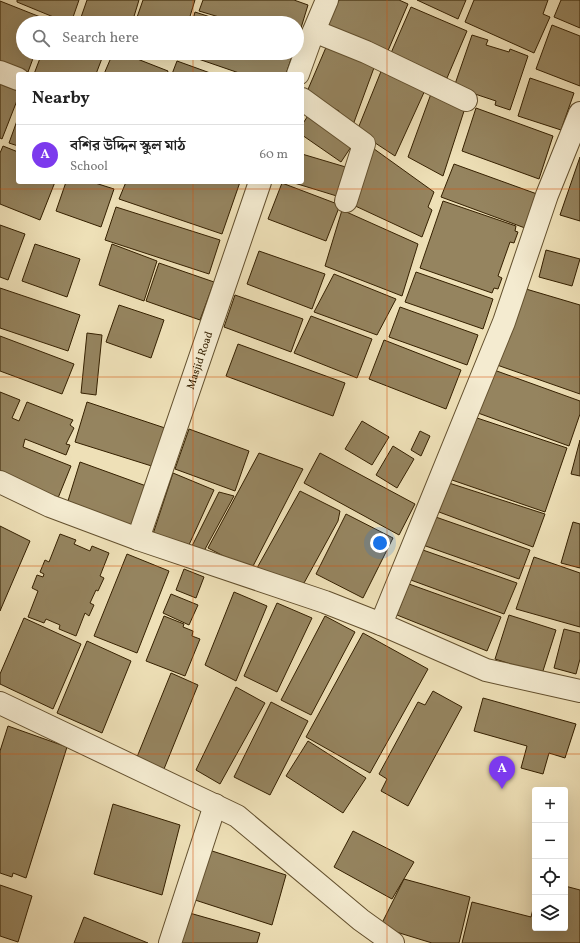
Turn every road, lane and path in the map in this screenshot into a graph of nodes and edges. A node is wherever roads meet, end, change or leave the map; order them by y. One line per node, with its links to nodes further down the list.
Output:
1 (327, 0): 2 (street)
2 (314, 30): 3 (street); 9 (street)
3 (304, 58)
4 (303, 60): 6 (street)
5 (0, 72): 7 (street)
6 (299, 72)
7 (16, 78)
8 (304, 100): 12 (street)
9 (466, 100)
10 (580, 113): 15 (street)
11 (259, 184): 14 (street, Masjid Road)
12 (346, 201)
13 (0, 482): 14 (street)
14 (138, 539): 15 (street)
15 (381, 624): 16 (street)
16 (580, 691)
17 (0, 703): 18 (street)
18 (215, 805): 19 (street); 20 (street)
19 (170, 943)
20 (393, 943)

